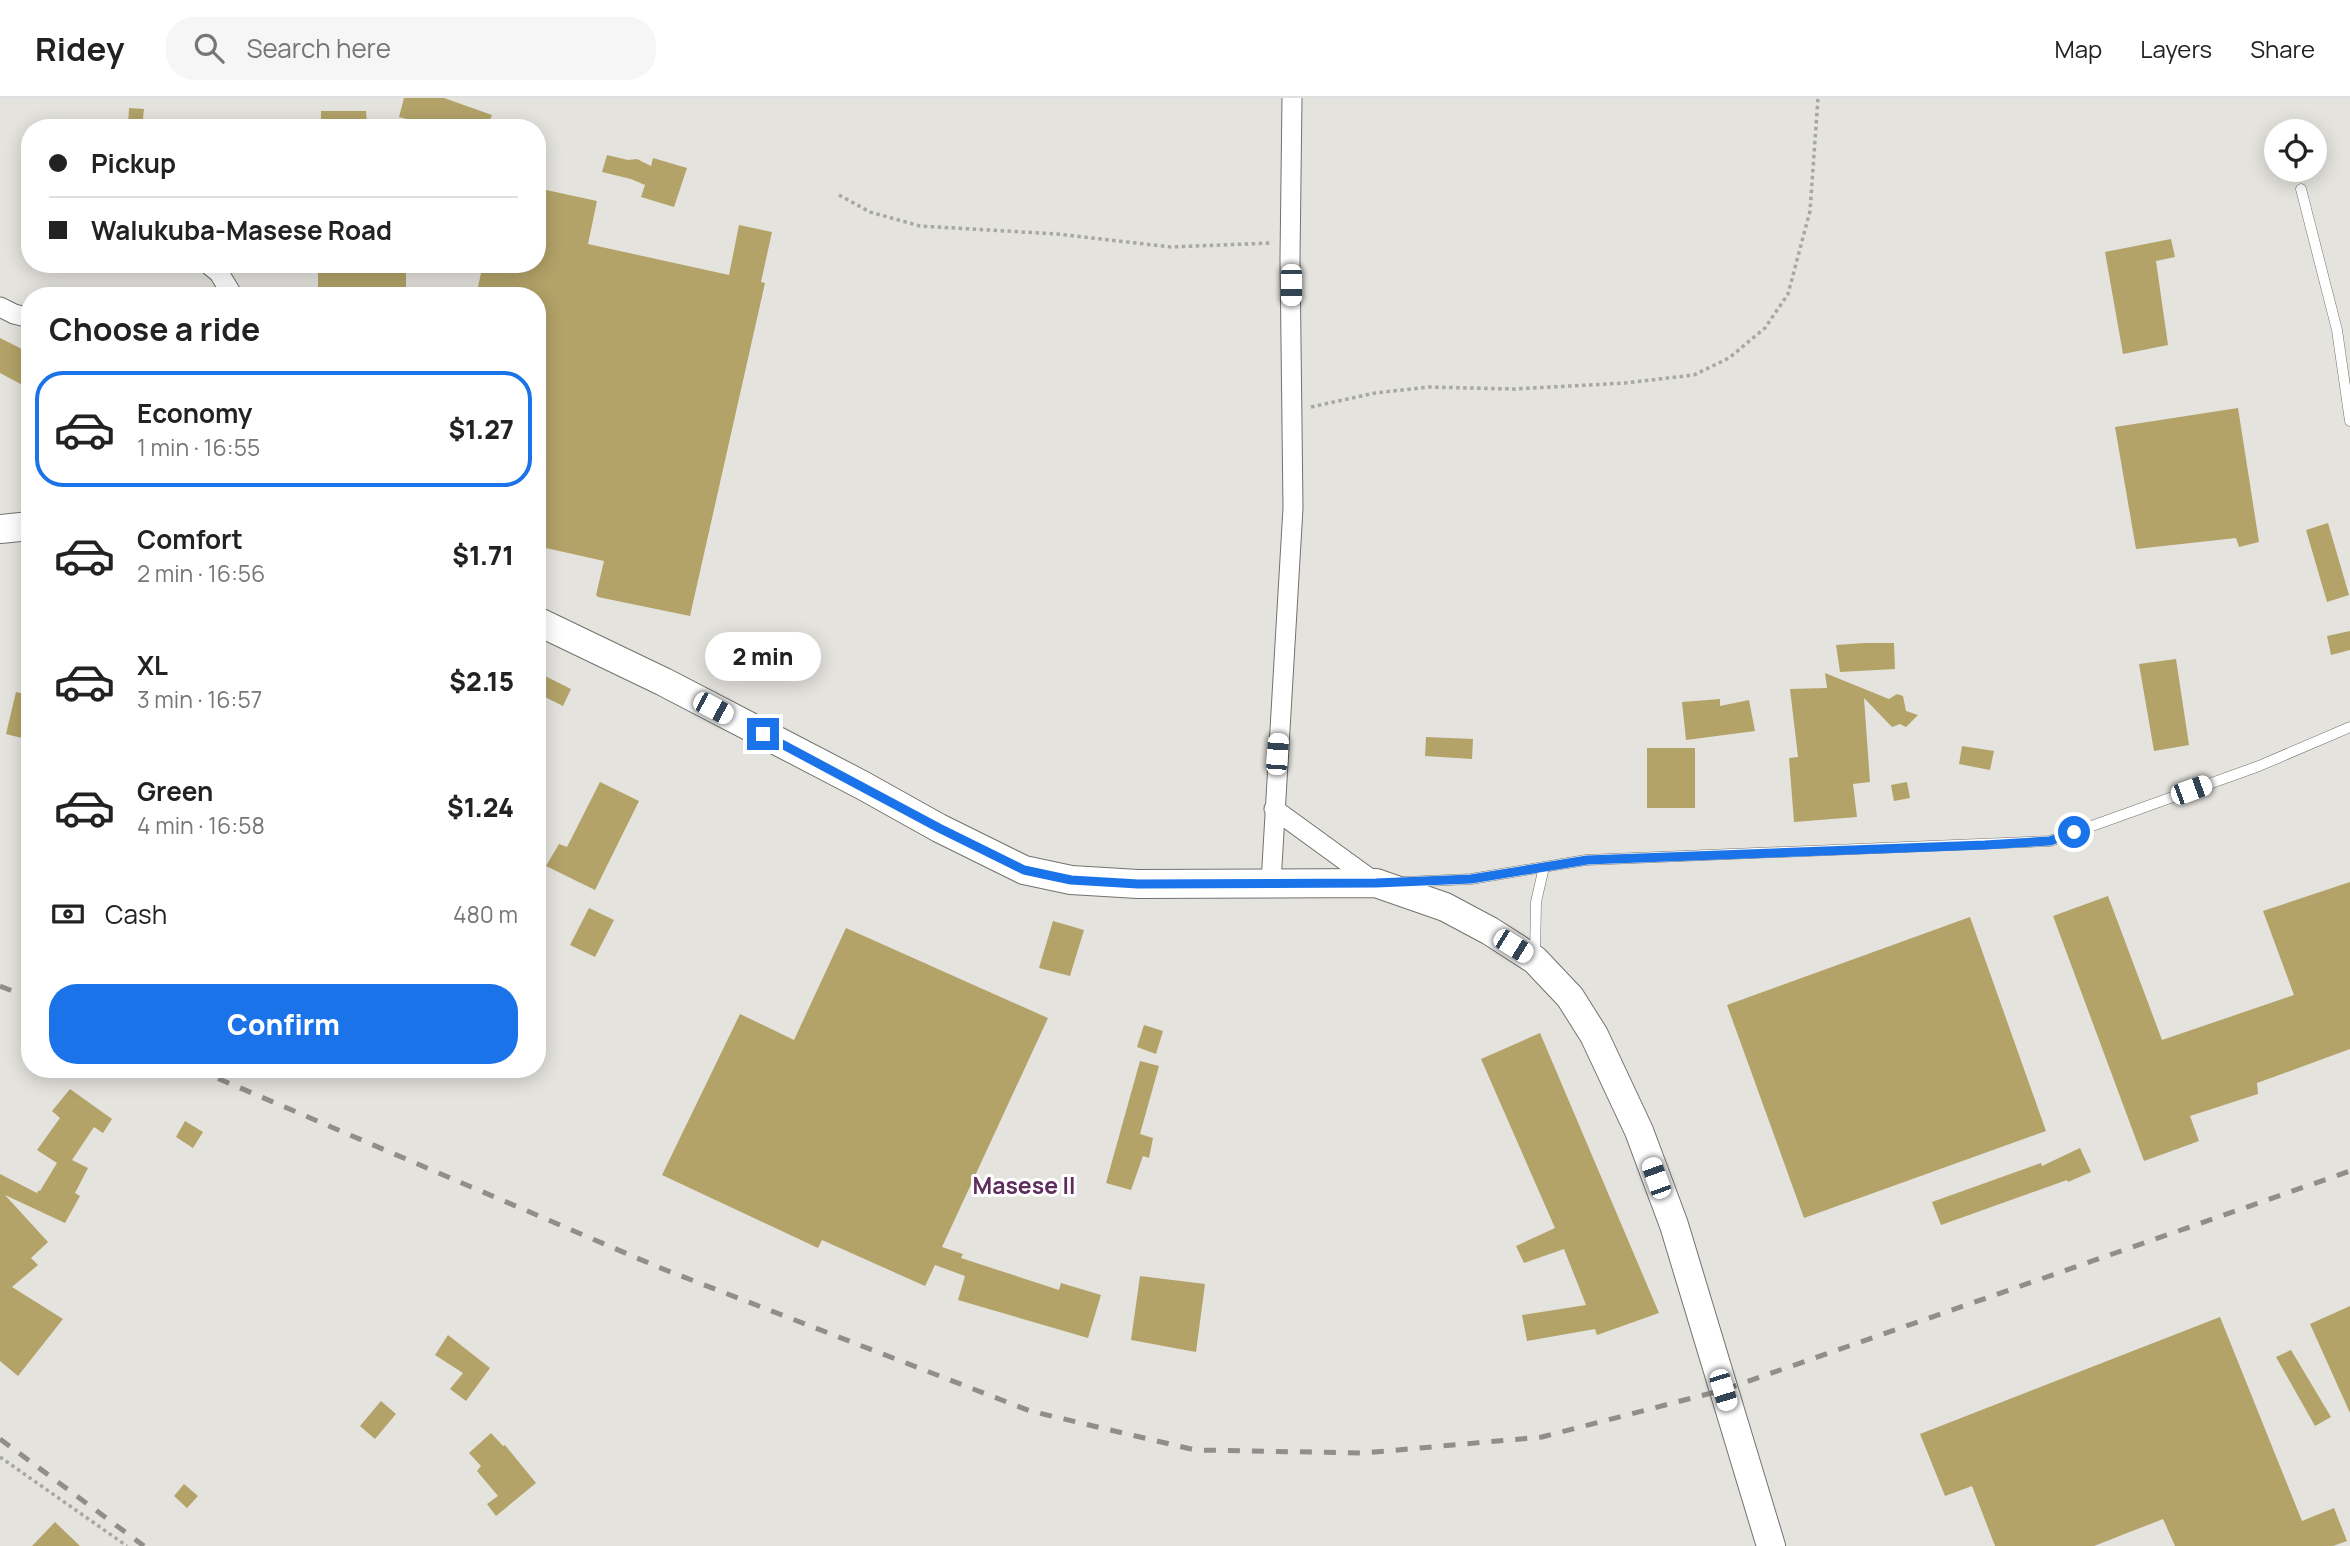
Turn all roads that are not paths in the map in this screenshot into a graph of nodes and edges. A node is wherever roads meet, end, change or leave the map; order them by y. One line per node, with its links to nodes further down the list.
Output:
1 (1293, 98): 10 (street)
2 (2301, 189): 5 (lane)
3 (0, 307): 4 (street)
4 (21, 316)
5 (2350, 421)
6 (21, 527): 7 (street)
7 (0, 529)
8 (546, 625): 12 (street)
9 (2350, 727): 11 (lane)
10 (1274, 809): 12 (street); 13 (street)
11 (1544, 867): 13 (lane); 14 (lane)
12 (1271, 883): 13 (street)
13 (1376, 883): 14 (street)
14 (1535, 960): 15 (street)
15 (1771, 1546)

